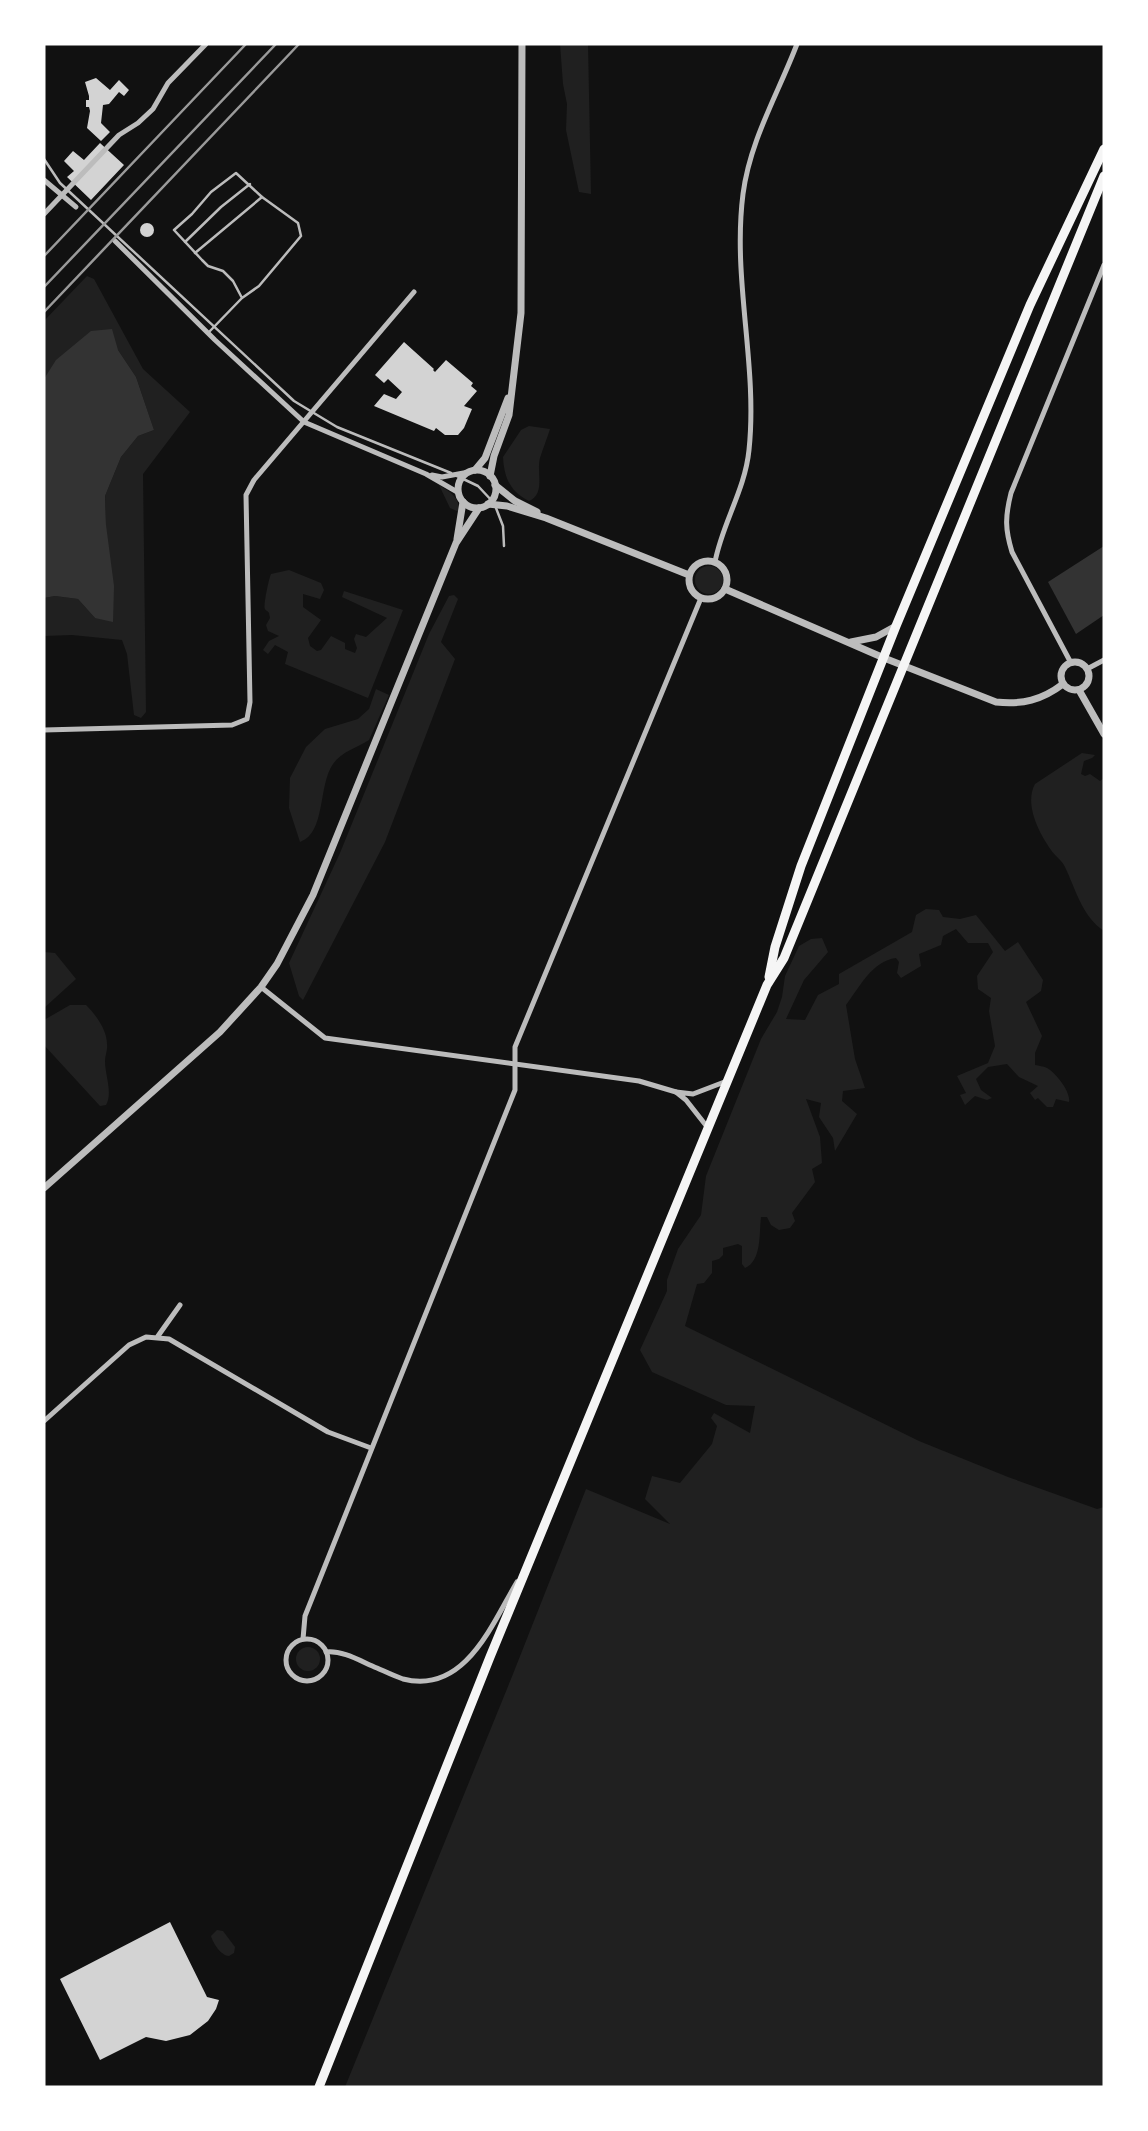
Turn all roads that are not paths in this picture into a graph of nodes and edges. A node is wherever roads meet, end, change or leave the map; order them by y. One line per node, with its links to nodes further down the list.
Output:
1 (206, 44): 11 (street)
2 (522, 44): 20 (street)
3 (797, 44): 34 (street)
4 (1104, 149): 38 (main road)
5 (44, 159): 18 (lane)
6 (1104, 176): 43 (main road)
7 (44, 180): 10 (street)
8 (250, 184): 9 (lane); 13 (lane); 13 (lane)
9 (262, 197): 14 (lane); 17 (lane)
10 (76, 207)
11 (44, 214)
12 (115, 241): 19 (street)
13 (185, 242): 14 (lane)
14 (195, 253): 17 (lane)
15 (1104, 265): 42 (street)
16 (414, 292): 21 (street)
17 (242, 298): 18 (lane)
18 (216, 328): 19 (lane); 21 (lane)
19 (208, 333): 22 (street)
20 (510, 394): 24 (street); 25 (street)
21 (312, 414): 22 (street); 24 (lane)
22 (304, 422): 23 (street); 47 (street)
23 (426, 474): 24 (street); 27 (street)
24 (466, 474): 25 (street); 27 (street); 29 (lane)
25 (490, 476): 26 (street)
26 (495, 485): 29 (street); 31 (street)
27 (459, 494): 28 (street)
28 (463, 502): 30 (street); 32 (street)
29 (491, 503): 30 (street); 31 (street); 33 (lane)
30 (479, 508): 32 (street)
31 (546, 518): 35 (street)
32 (456, 543): 50 (street)
33 (504, 545)
34 (715, 562): 35 (street); 36 (street)
35 (690, 575): 37 (street)
36 (725, 589): 37 (street); 39 (street)
37 (701, 598): 51 (street)
38 (896, 626): 39 (street); 40 (main road)
39 (850, 643): 40 (street)
40 (884, 658): 43 (street); 49 (main road)
41 (1104, 660): 44 (street)
42 (1070, 663): 44 (street); 45 (street)
43 (904, 666): 45 (street); 49 (main road)
44 (1087, 669): 46 (street)
45 (1063, 684): 46 (street)
46 (1079, 690): 48 (street)
47 (44, 730)
48 (1104, 734)
49 (767, 985): 52 (main road)
50 (261, 987): 51 (street); 55 (street)
51 (515, 1065): 53 (street); 59 (street)
52 (730, 1080): 53 (street); 54 (main road)
53 (676, 1092): 54 (street)
54 (708, 1128): 60 (main road)
55 (44, 1188)
56 (180, 1305): 57 (street)
57 (158, 1336): 58 (street); 59 (street)
58 (44, 1420)
59 (371, 1448): 61 (street)
60 (531, 1558): 62 (street); 63 (main road)
61 (303, 1639): 62 (street); 62 (street)
62 (326, 1652)
63 (319, 2087)

